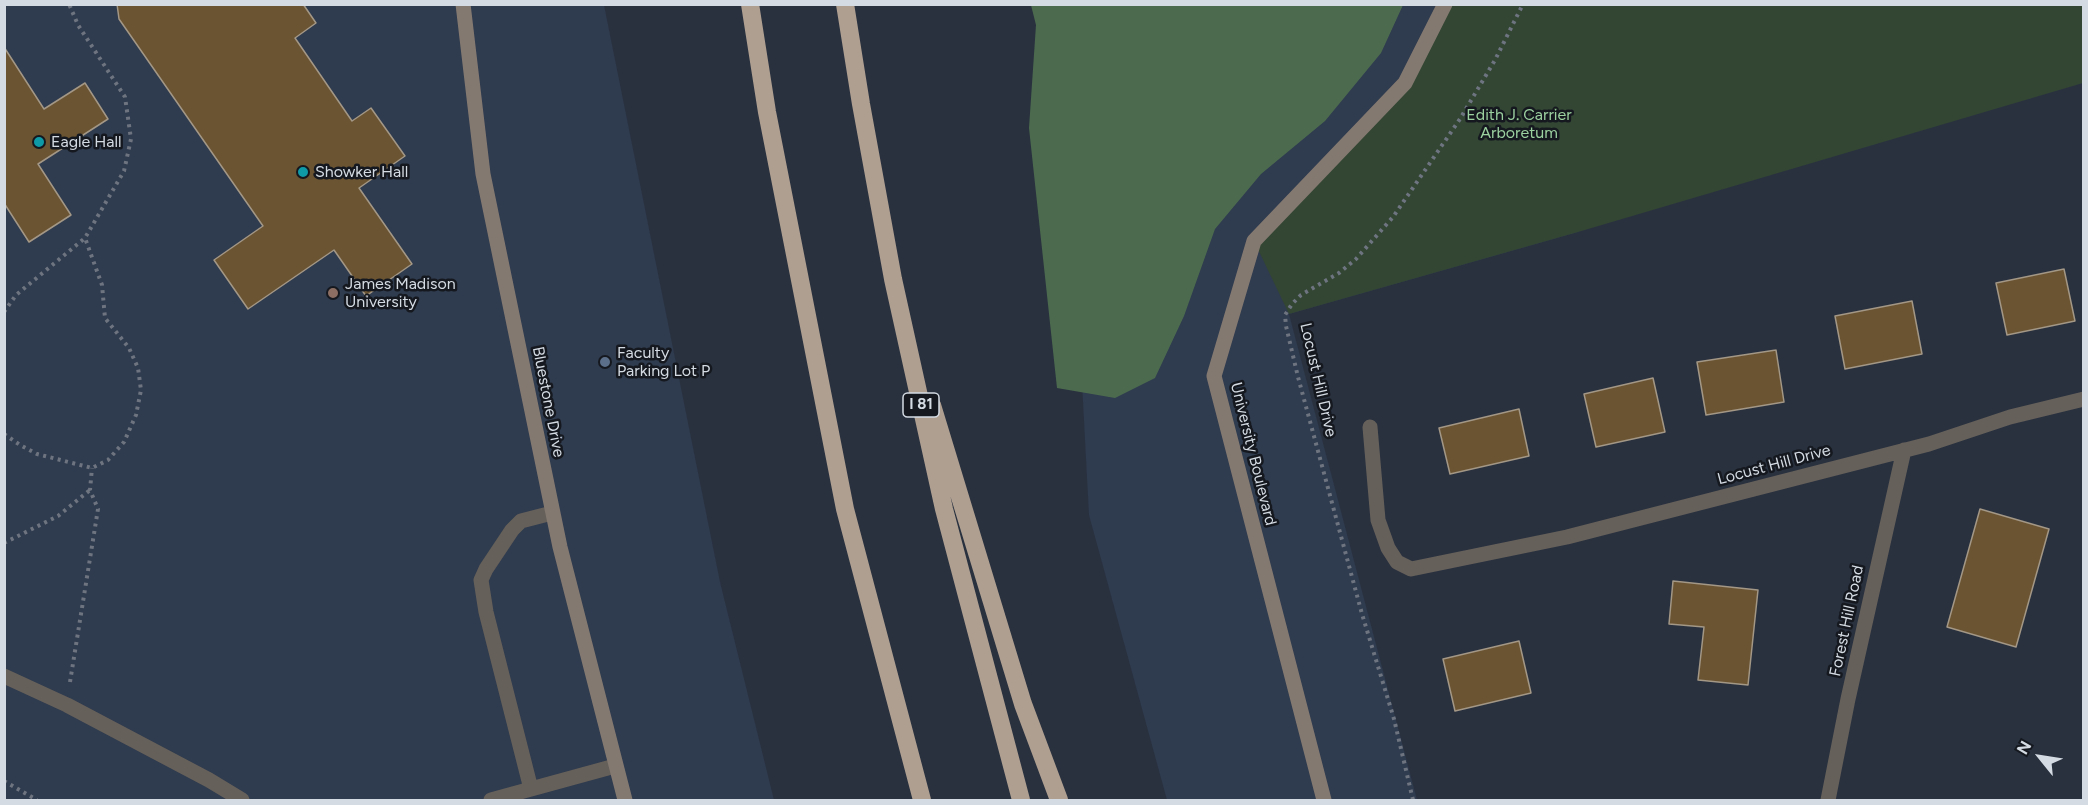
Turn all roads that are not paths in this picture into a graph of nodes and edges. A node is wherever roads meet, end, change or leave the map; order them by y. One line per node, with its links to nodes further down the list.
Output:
1 (463, 4): 9 (street, Bluestone Drive)
2 (750, 4): 16 (highway)
3 (845, 4): 5 (highway, I 81)
4 (1445, 4): 19 (street, University Boulevard)
5 (894, 279): 17 (highway, I 81); 18 (highway)
6 (2084, 399): 8 (street, Locust Hill Drive)
7 (1370, 427): 8 (street, Locust Hill Drive)
8 (1904, 450): 20 (street, Forest Hill Road)
9 (552, 513): 11 (street, Bluestone Drive); 12 (street)
10 (4, 676): 13 (street)
11 (615, 766): 12 (street); 15 (street, Bluestone Drive)
12 (531, 789): 14 (street)
13 (242, 801)
14 (491, 801)
15 (625, 801)
16 (922, 801)
17 (1021, 801)
18 (1059, 801)
19 (1324, 801)
20 (1828, 801)

